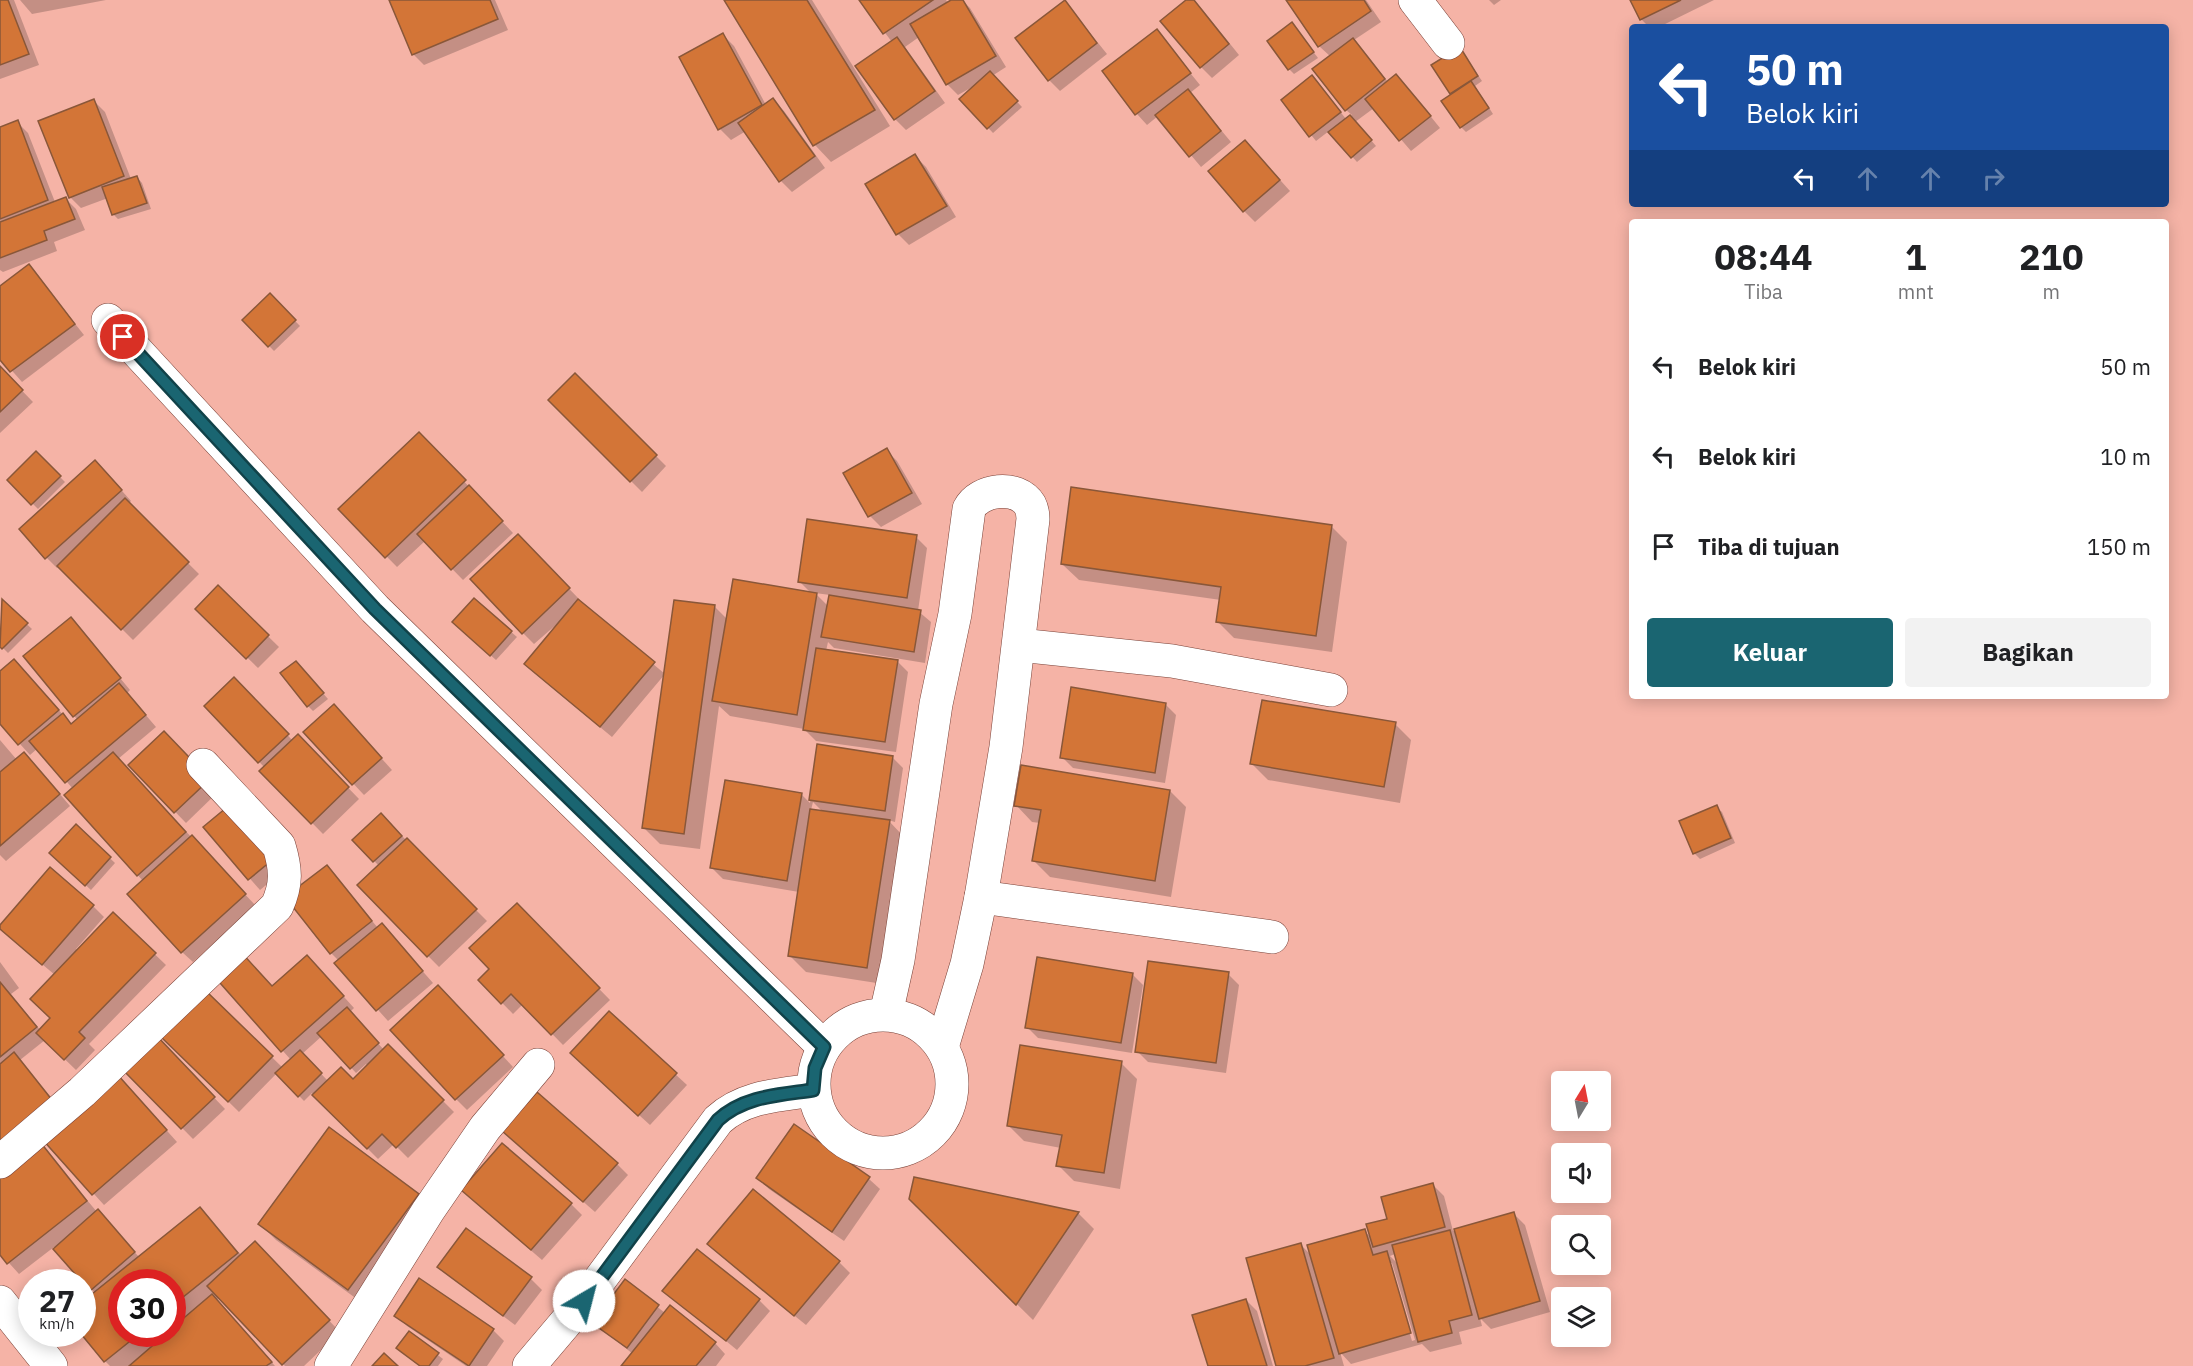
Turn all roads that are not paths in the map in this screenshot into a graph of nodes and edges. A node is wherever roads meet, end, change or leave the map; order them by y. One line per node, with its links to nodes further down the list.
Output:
1 (1415, 0): 2 (street)
2 (1448, 43)
3 (108, 320): 10 (street)
4 (1019, 645): 5 (street); 7 (street); 9 (street)
5 (1331, 690)
6 (203, 765): 14 (street)
7 (981, 897): 8 (street); 11 (street)
8 (1272, 937)
9 (886, 1014): 10 (street); 11 (street)
10 (824, 1047): 13 (street)
11 (942, 1047): 13 (street)
12 (538, 1065): 17 (street)
13 (813, 1090): 18 (street)
14 (0, 1162)
15 (0, 1302): 16 (street)
16 (51, 1366)
17 (331, 1366)
18 (529, 1366)

